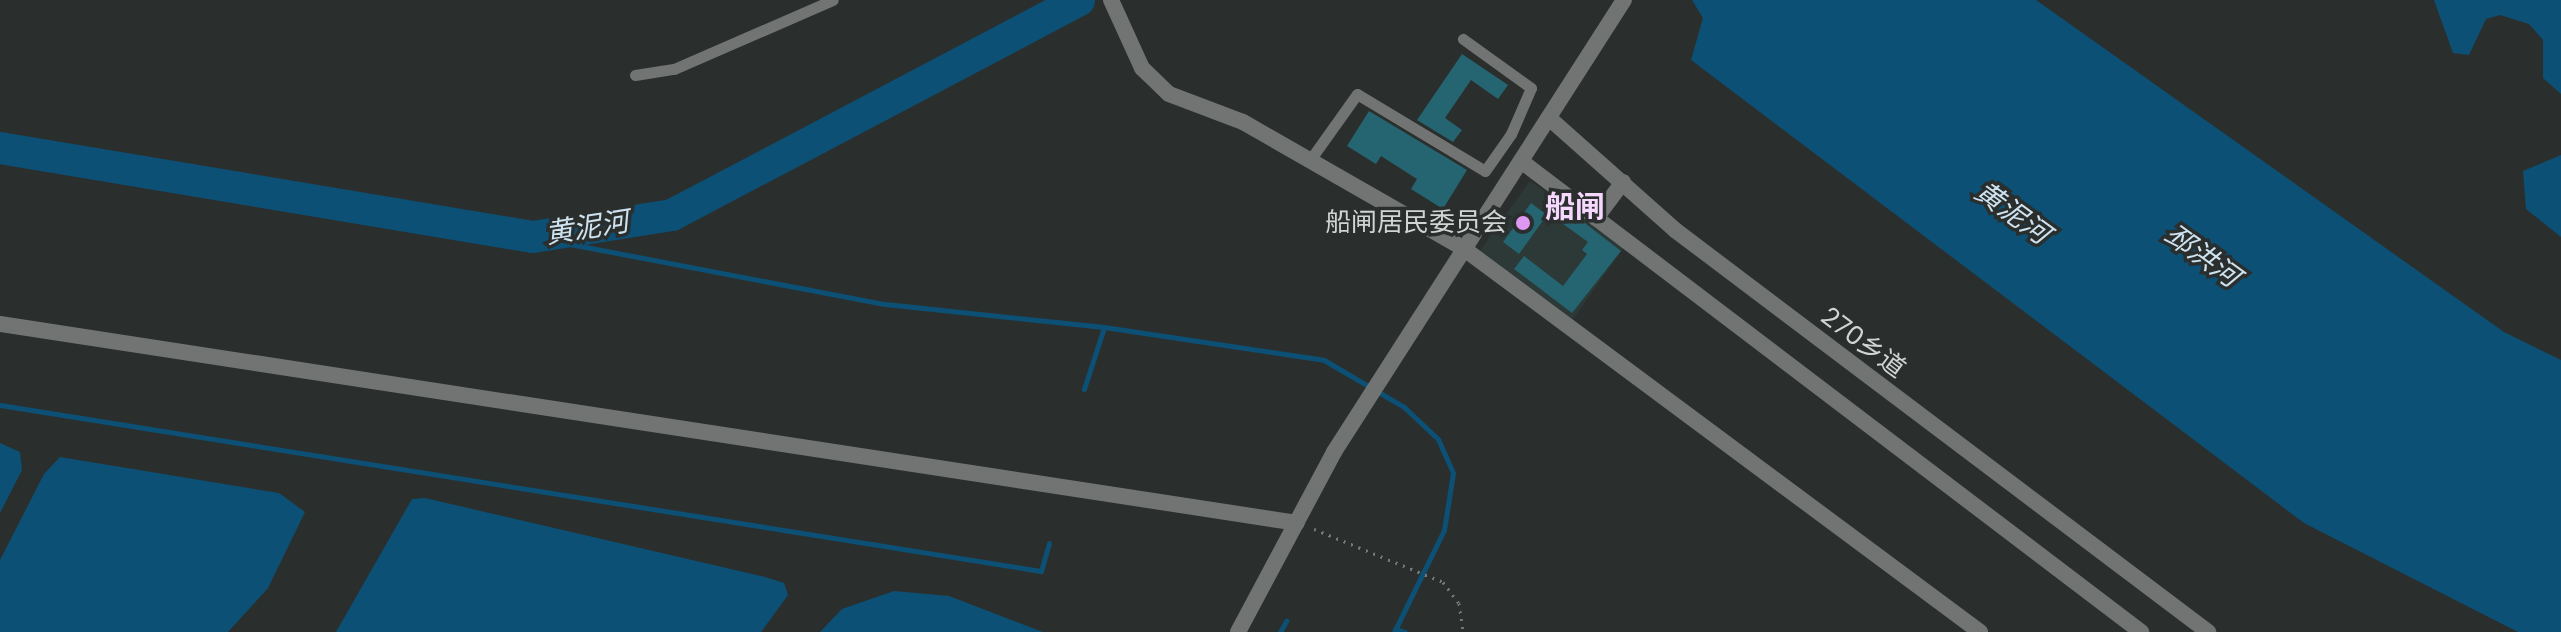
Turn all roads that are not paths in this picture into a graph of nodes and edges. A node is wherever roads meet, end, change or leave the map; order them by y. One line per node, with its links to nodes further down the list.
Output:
1 (833, 0): 5 (lane)
2 (1111, 0): 7 (street)
3 (1624, 0): 6 (street)
4 (1463, 39): 7 (lane)
5 (635, 75)
6 (1549, 118): 8 (street); 9 (street, 270乡道)
7 (1310, 160): 11 (street)
8 (1521, 161): 10 (street); 11 (street)
9 (1623, 182): 10 (street); 17 (street, 270乡道)
10 (1596, 218): 16 (street)
11 (1463, 248): 13 (street); 15 (street)
12 (0, 324): 13 (street)
13 (1297, 523): 14 (street)
14 (1238, 632)
15 (1980, 632)
16 (2141, 632)
17 (2208, 632)

